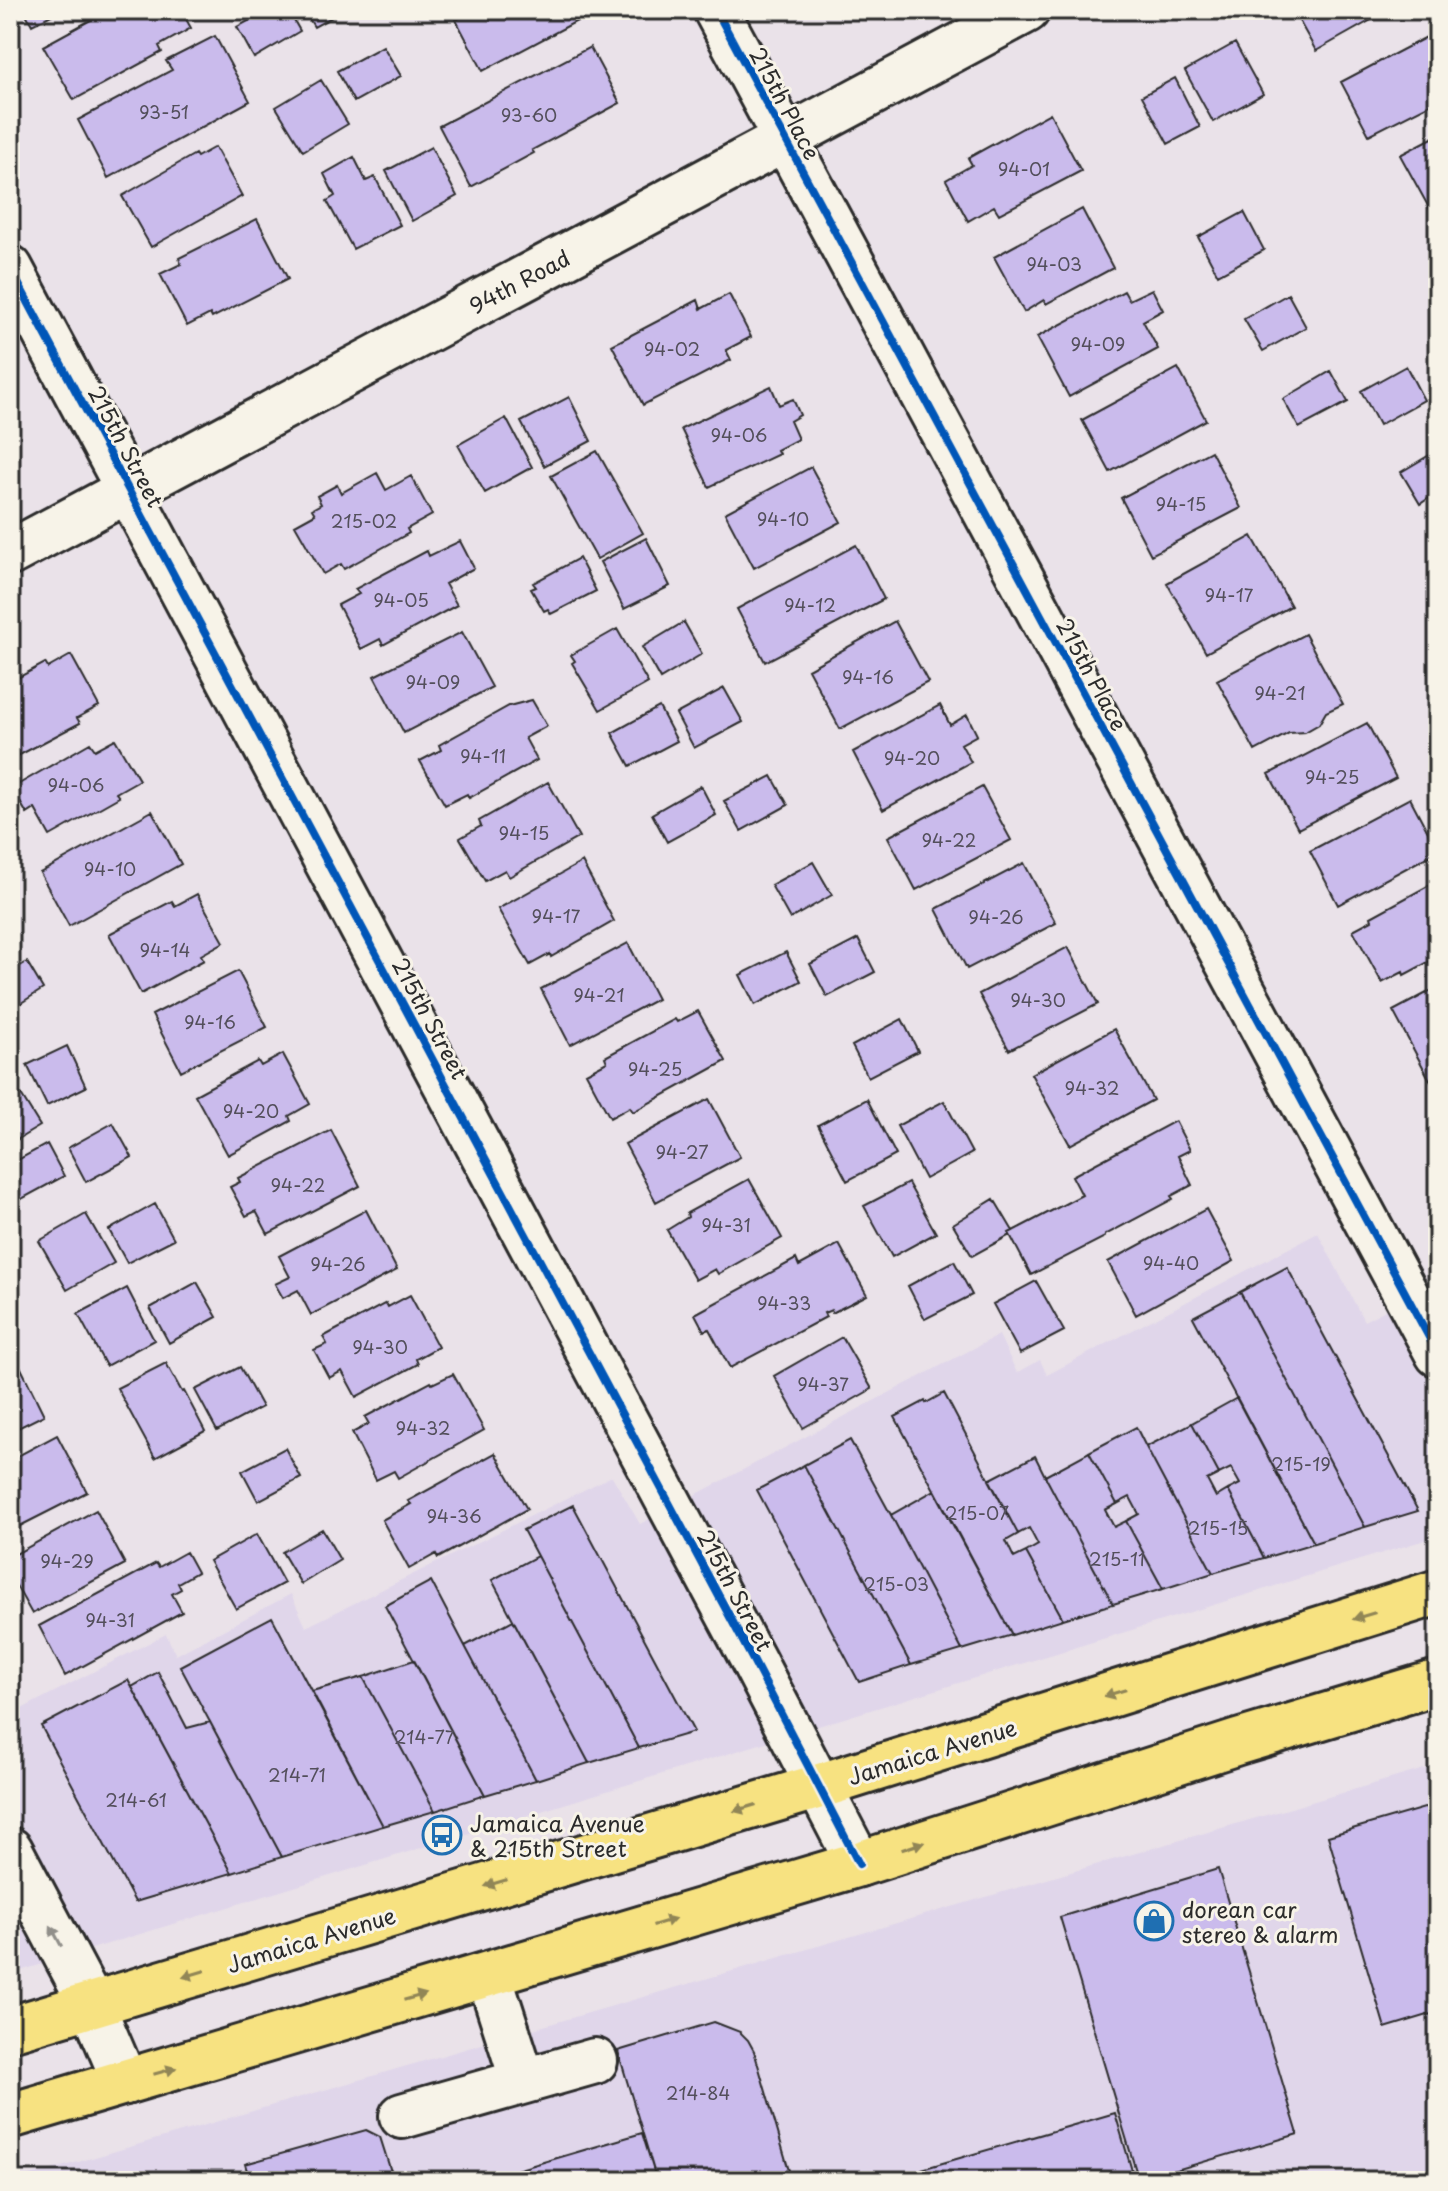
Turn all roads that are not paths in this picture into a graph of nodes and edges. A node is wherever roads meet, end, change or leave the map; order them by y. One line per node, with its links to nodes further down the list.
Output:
1 (716, 10): 3 (street, 215th Place)
2 (1027, 10): 3 (street, 94th Road)
3 (786, 139): 5 (street, 94th Road); 7 (street, 215th Place)
4 (10, 268): 5 (street, 215th Street)
5 (129, 488): 6 (street, 94th Road); 10 (street, 215th Street)
6 (10, 553)
7 (1438, 1354)
8 (1438, 1592): 10 (main road, Jamaica Avenue, one-way to 10)
9 (1438, 1682): 12 (main road, one-way to 9)
10 (820, 1786): 12 (street, 215th Street); 14 (main road, Jamaica Avenue, one-way to 14)
11 (10, 1850): 14 (street, one-way to 11)
12 (859, 1864): 13 (main road, one-way to 12)
13 (489, 1975): 17 (street); 18 (main road, one-way to 13)
14 (92, 2005): 15 (main road, Jamaica Avenue); 18 (street)
15 (10, 2029)
16 (595, 2061): 17 (street)
17 (523, 2081): 20 (street)
18 (125, 2082): 19 (main road)
19 (10, 2116)
20 (402, 2116)

